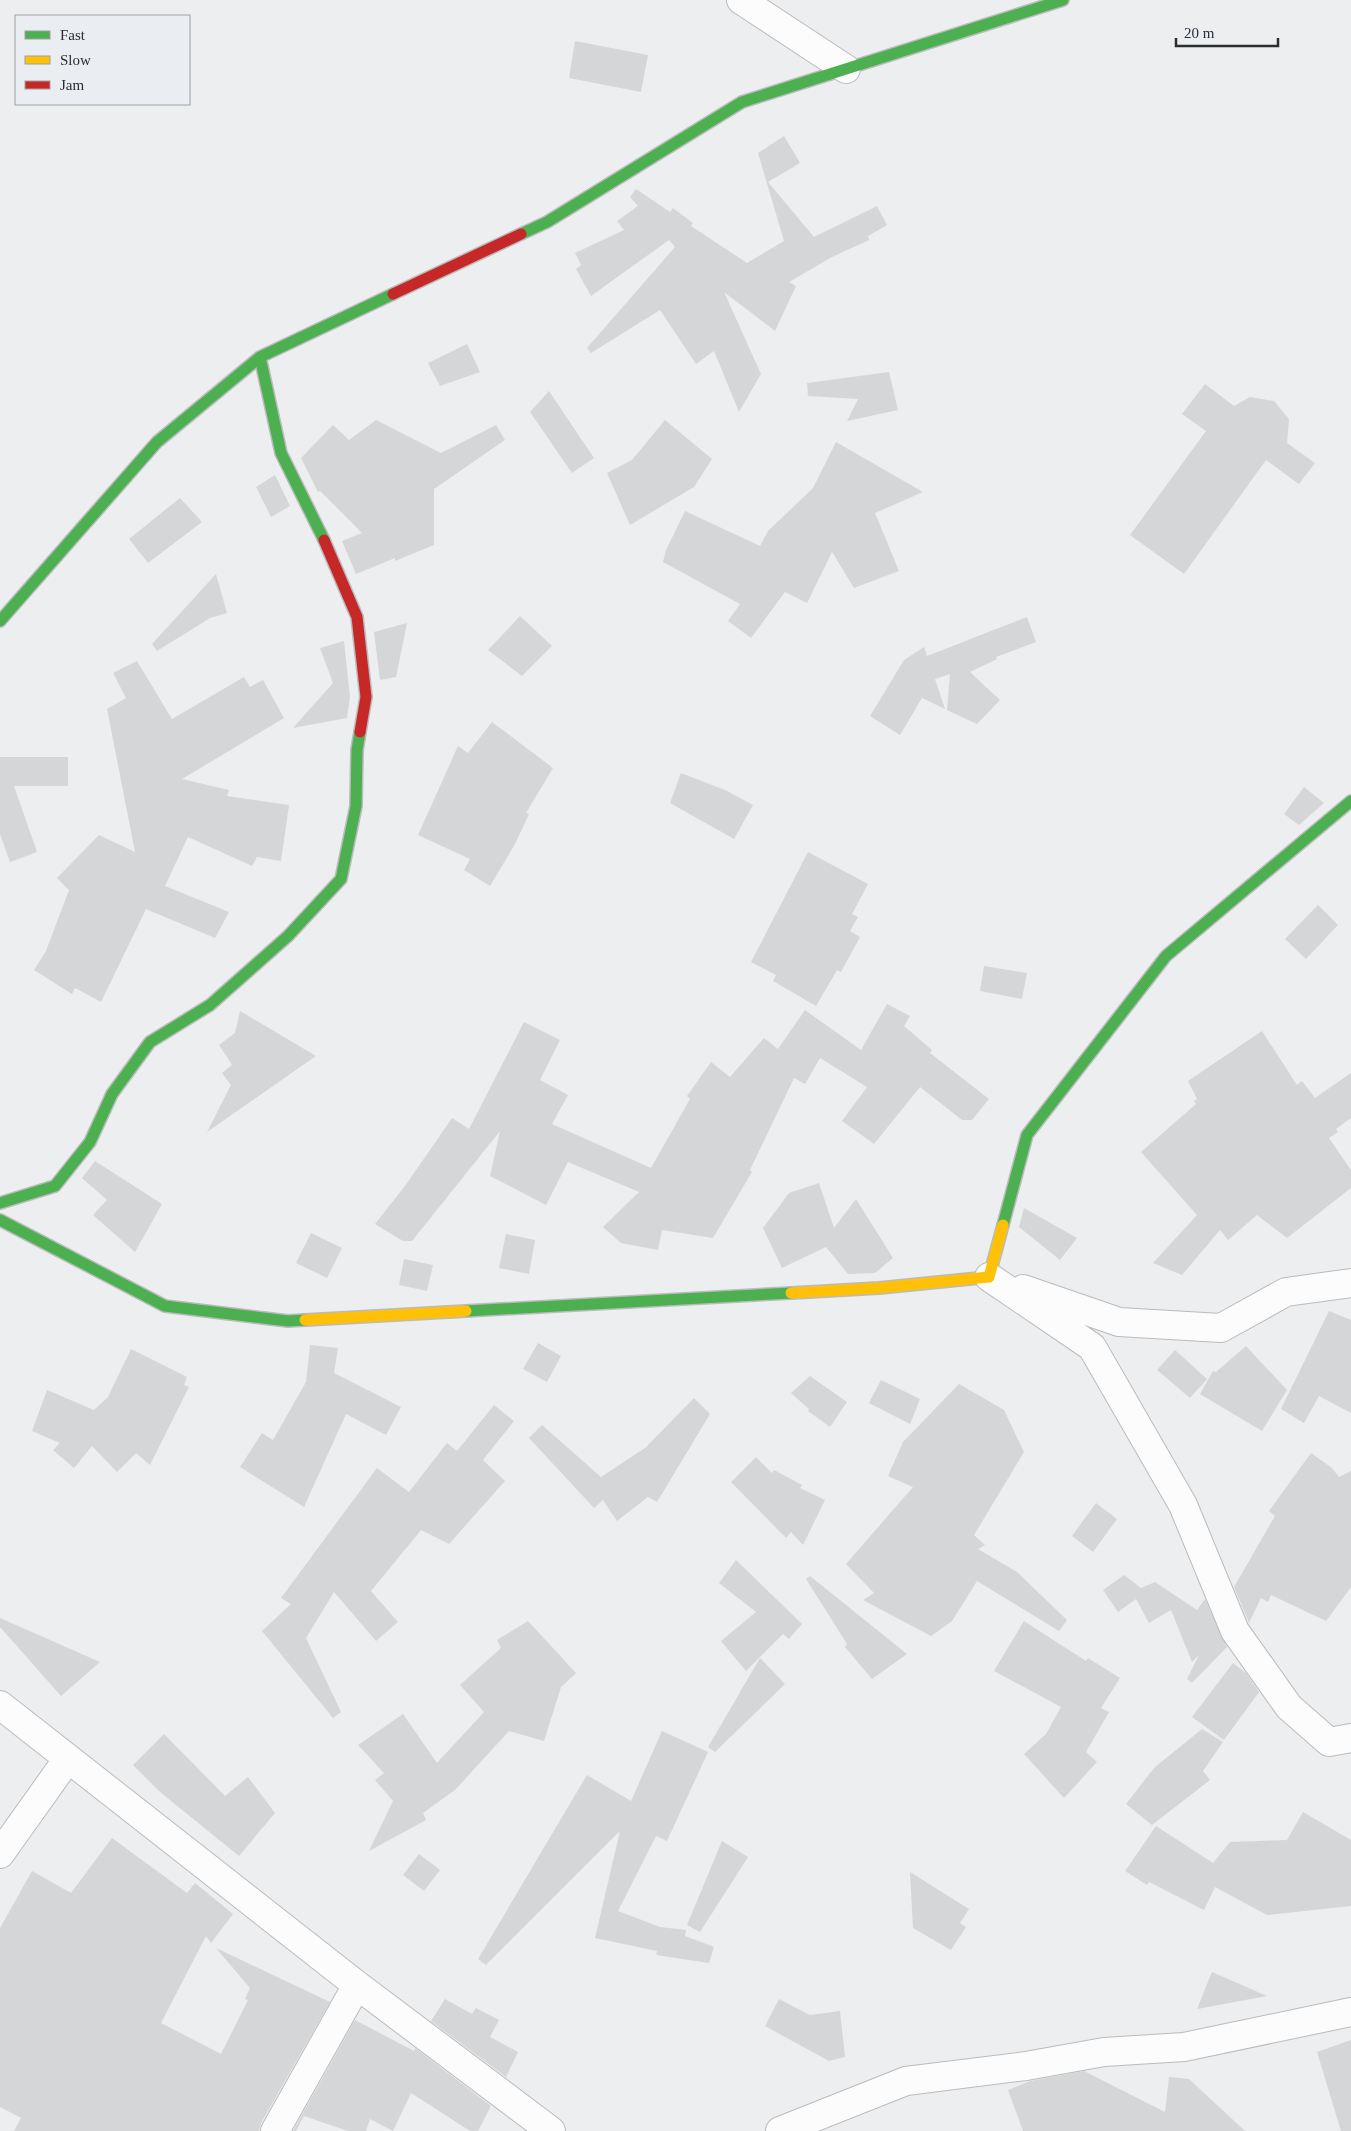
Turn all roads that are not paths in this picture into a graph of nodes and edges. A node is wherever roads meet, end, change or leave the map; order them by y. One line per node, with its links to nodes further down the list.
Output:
1 (741, 0): 3 (street)
2 (1063, 0): 3 (street)
3 (846, 69): 4 (street)
4 (260, 357): 5 (street); 7 (street)
5 (0, 621)
6 (1351, 801): 9 (street)
7 (0, 1203)
8 (0, 1220): 9 (street)
9 (989, 1277): 10 (street); 12 (street)
10 (1351, 1283)
11 (0, 1705): 13 (street)
12 (1351, 1738)
13 (67, 1760): 14 (street); 15 (street)
14 (0, 1854)
15 (357, 1985): 17 (street); 18 (street)
16 (1351, 2012): 19 (street)
17 (275, 2131)
18 (551, 2131)
19 (780, 2131)

